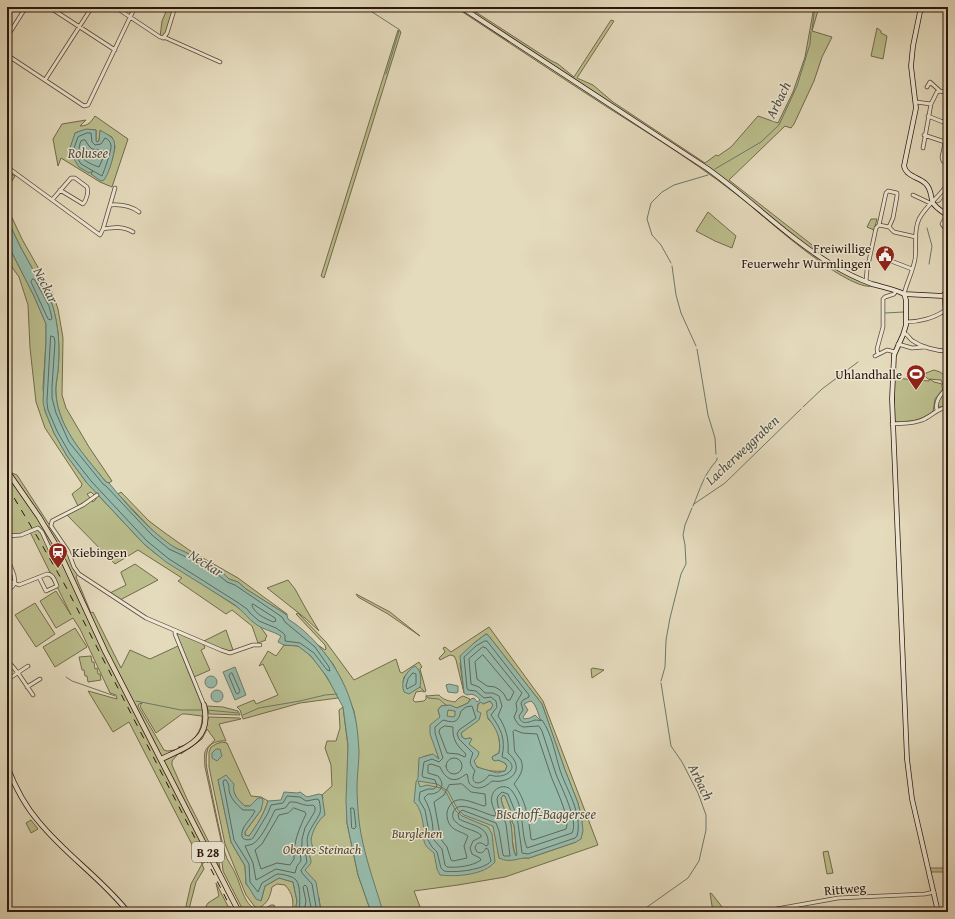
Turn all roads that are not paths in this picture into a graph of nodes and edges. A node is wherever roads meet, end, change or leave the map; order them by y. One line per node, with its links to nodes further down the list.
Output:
1 (26, 7): 11 (street)
2 (49, 7): 10 (street)
3 (92, 7): 10 (street)
4 (115, 7): 9 (street)
5 (135, 7): 9 (street)
6 (175, 7): 12 (street)
7 (461, 7): 48 (main road)
8 (921, 7): 20 (main road)
9 (130, 17): 12 (street); 13 (street)
10 (79, 26): 13 (street); 16 (street)
11 (7, 37)
12 (163, 38): 15 (street)
13 (115, 50): 16 (street)
14 (7, 54): 16 (street)
15 (220, 62)
16 (45, 80)
17 (927, 87): 18 (street)
18 (940, 91): 19 (street); 21 (street)
19 (948, 93)
20 (916, 102): 21 (street); 34 (main road)
21 (931, 104): 23 (street)
22 (948, 114): 23 (street)
23 (928, 116): 24 (street)
24 (924, 135): 25 (street); 26 (street)
25 (947, 143): 27 (street)
26 (923, 148)
27 (948, 164)
28 (7, 167): 33 (street)
29 (948, 183): 34 (street)
30 (115, 188): 35 (street)
31 (60, 190): 31 (street); 33 (street)
32 (913, 195): 34 (street)
33 (52, 200): 40 (street)
34 (931, 202): 37 (main road); 43 (street)
35 (110, 205): 36 (street); 40 (street)
36 (139, 212)
37 (948, 215): 41 (street)
38 (879, 225): 39 (street); 39 (street); 48 (street)
39 (889, 227): 43 (street)
40 (103, 229): 42 (street)
41 (948, 229)
42 (133, 232)
43 (916, 237): 46 (street)
44 (878, 256): 46 (street)
45 (948, 267): 47 (main road)
46 (912, 269): 50 (street)
47 (947, 278): 51 (main road)
48 (864, 280): 49 (main road)
49 (896, 291): 50 (main road); 58 (street)
50 (904, 294): 51 (main road); 53 (main road)
51 (944, 295): 52 (street)
52 (944, 311): 53 (street); 57 (street)
53 (906, 322): 54 (main road)
54 (904, 332): 55 (main road); 56 (street)
55 (898, 344): 56 (street); 58 (main road)
56 (925, 347): 57 (street)
57 (947, 351)
58 (895, 352): 62 (main road)
59 (948, 387): 61 (street)
60 (948, 407): 61 (street)
61 (938, 410): 62 (street)
62 (892, 424): 84 (main road)
63 (7, 471): 82 (main road, B 28)
64 (97, 495): 66 (street)
65 (7, 536): 66 (street, bridge)
66 (66, 552): 72 (street)
67 (7, 557): 70 (street)
68 (39, 577): 68 (street); 70 (street)
69 (7, 578): 70 (street)
70 (15, 583): 71 (street)
71 (7, 590)
72 (176, 631): 73 (street); 81 (street)
73 (260, 645)
74 (7, 660): 76 (street)
75 (28, 666): 76 (street)
76 (18, 672): 78 (street); 79 (street)
77 (40, 679): 79 (street)
78 (7, 680)
79 (27, 687): 80 (street)
80 (32, 695)
81 (204, 706): 82 (main road)
82 (161, 759): 86 (main road, B 28)
83 (7, 766): 85 (main road)
84 (934, 892): 87 (street, Rittweg); 88 (main road)
85 (128, 912)
86 (239, 912)
87 (760, 912)
88 (938, 912)

